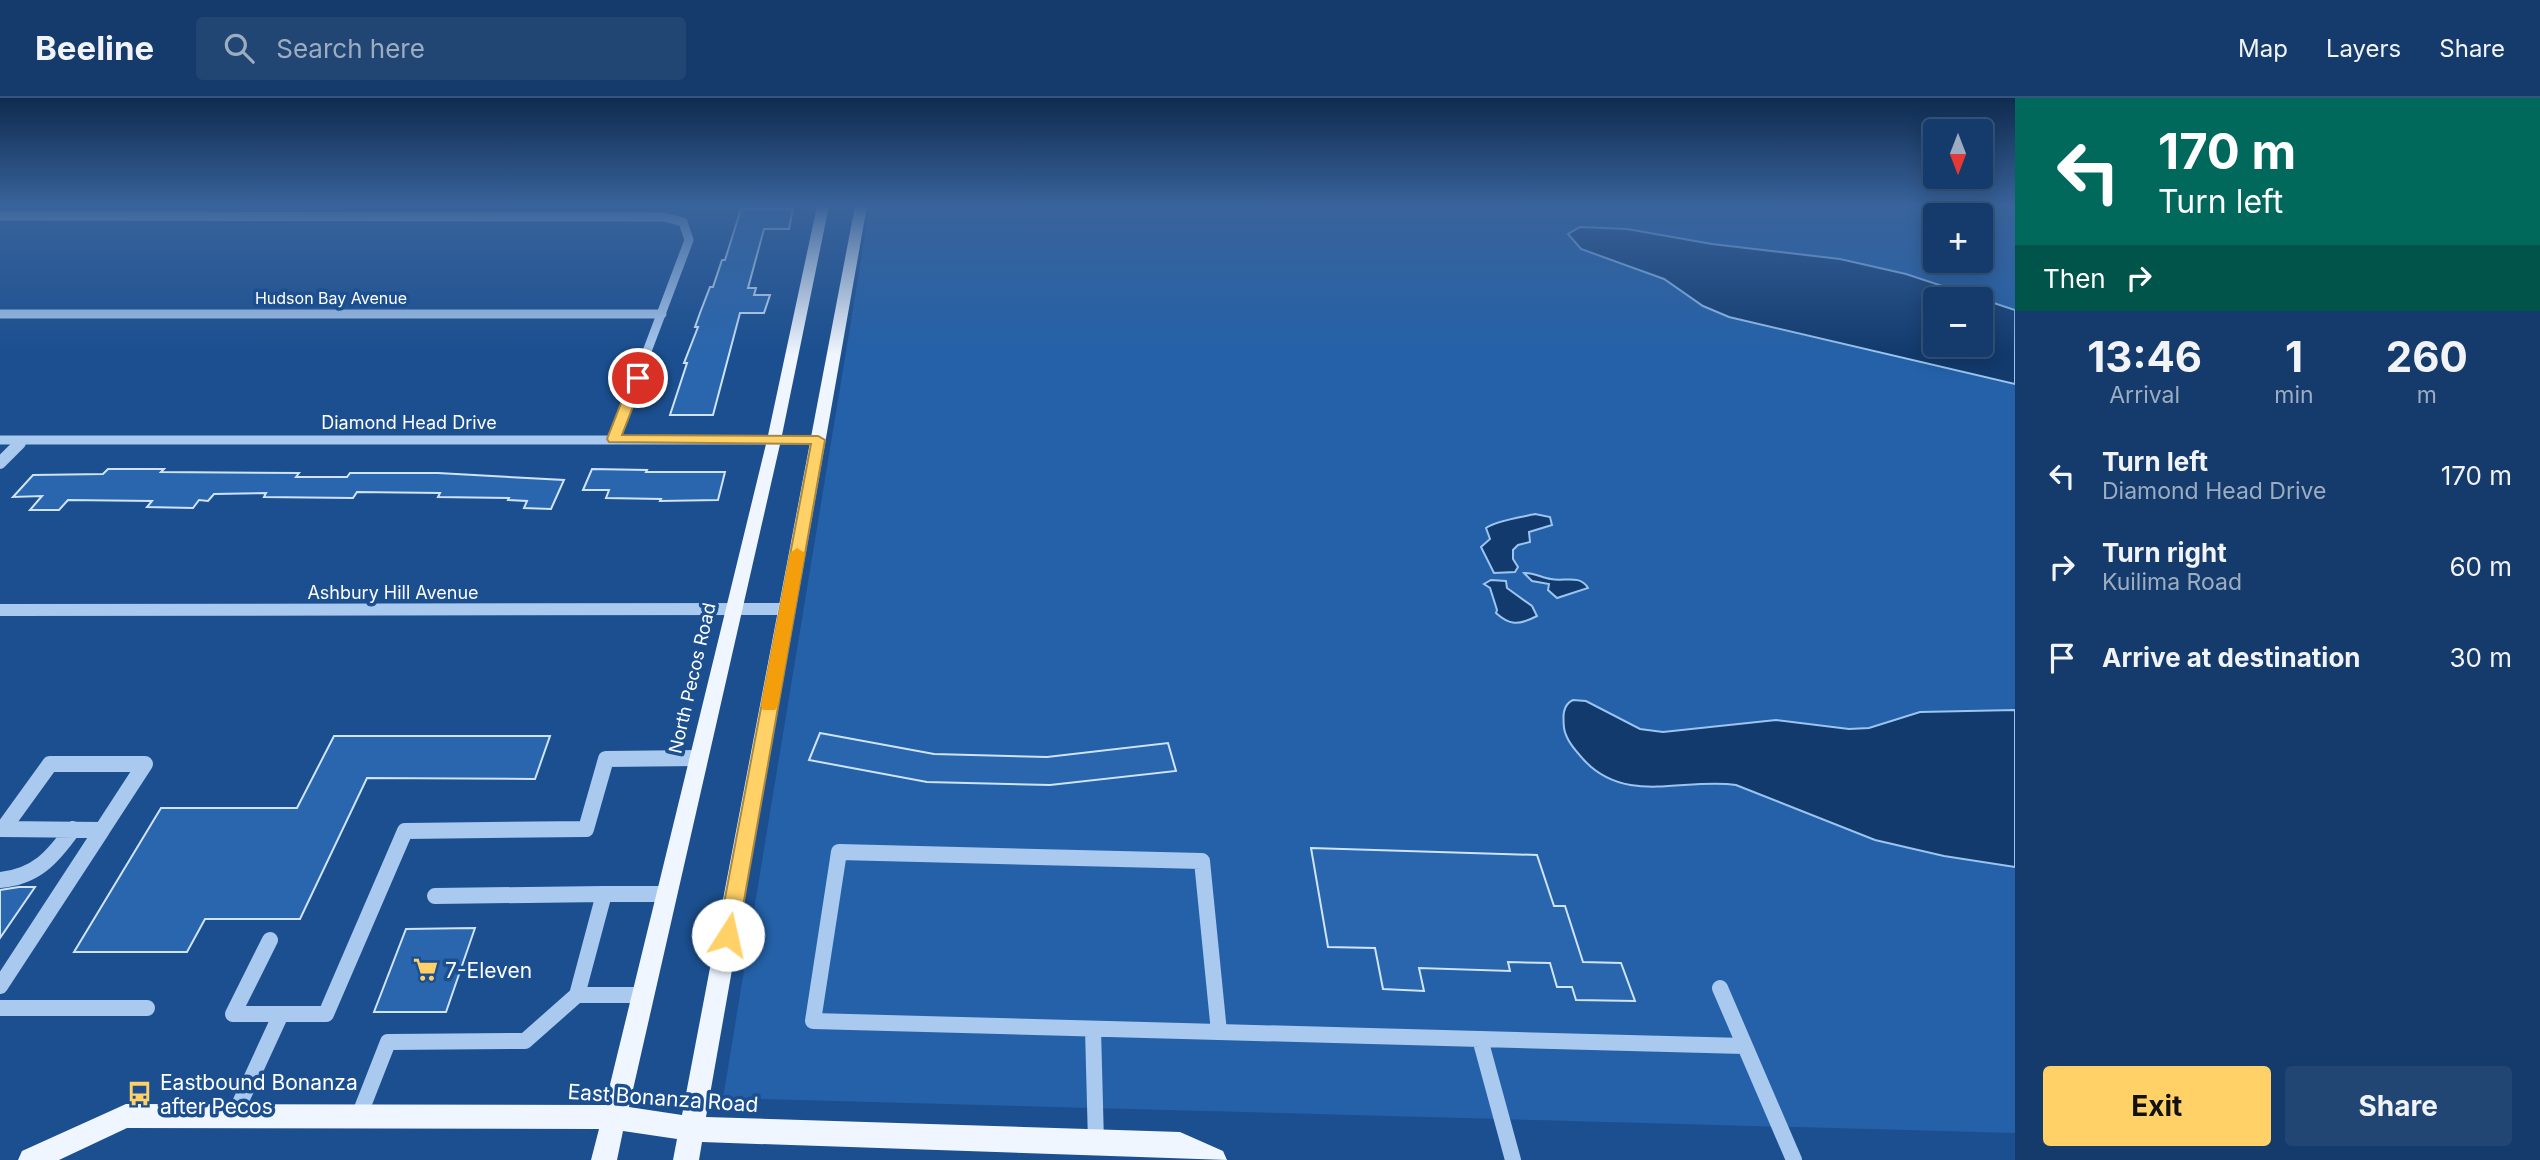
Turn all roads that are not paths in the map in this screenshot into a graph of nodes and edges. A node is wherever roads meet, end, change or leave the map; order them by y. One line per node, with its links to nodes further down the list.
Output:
1 (683, 256): 5 (street)
2 (813, 256): 9 (main road, North Pecos Road)
3 (852, 256): 10 (main road)
4 (0, 314): 5 (street, Hudson Bay Avenue)
5 (662, 314): 6 (street)
6 (614, 439): 8 (street, Diamond Head Drive); 9 (street, Diamond Head Drive)
7 (0, 440): 8 (street, Diamond Head Drive)
8 (23, 440): 11 (street)
9 (774, 440): 10 (street, Diamond Head Drive); 12 (main road, North Pecos Road)
10 (818, 440): 13 (main road)
11 (0, 463)
12 (733, 609): 13 (street, Ashbury Hill Avenue); 14 (street, Ashbury Hill Avenue); 15 (main road, North Pecos Road)
13 (787, 609): 38 (main road)
14 (0, 610)
15 (698, 758): 21 (main road, North Pecos Road); 30 (lane)
16 (1, 829): 17 (lane); 18 (street)
17 (73, 830): 18 (lane); 19 (street)
18 (102, 830): 24 (lane)
19 (0, 880)
20 (604, 894): 21 (lane); 22 (street); 26 (lane)
21 (666, 894): 27 (main road, North Pecos Road)
22 (435, 895)
23 (270, 940): 30 (street)
24 (0, 986)
25 (1720, 988): 34 (lane)
26 (577, 995): 27 (street); 36 (street)
27 (643, 995): 37 (main road, North Pecos Road)
28 (0, 1008): 29 (street)
29 (147, 1008)
30 (281, 1014): 35 (street)
31 (1093, 1029): 32 (street); 32 (street); 39 (street)
32 (1219, 1032): 33 (street)
33 (1480, 1038): 34 (street); 44 (street)
34 (1744, 1046): 45 (lane)
35 (234, 1116): 36 (main road, East Bonanza Road); 40 (main road, East Bonanza Road)
36 (359, 1116): 37 (main road, East Bonanza Road)
37 (614, 1117): 38 (main road, East Bonanza Road); 41 (main road, North Pecos Road)
38 (692, 1129): 39 (main road, East Bonanza Road); 42 (main road)
39 (1096, 1142): 43 (main road, East Bonanza Road)
40 (31, 1160)
41 (604, 1160)
42 (686, 1160)
43 (1214, 1160)
44 (1513, 1160)
45 (1794, 1160)

